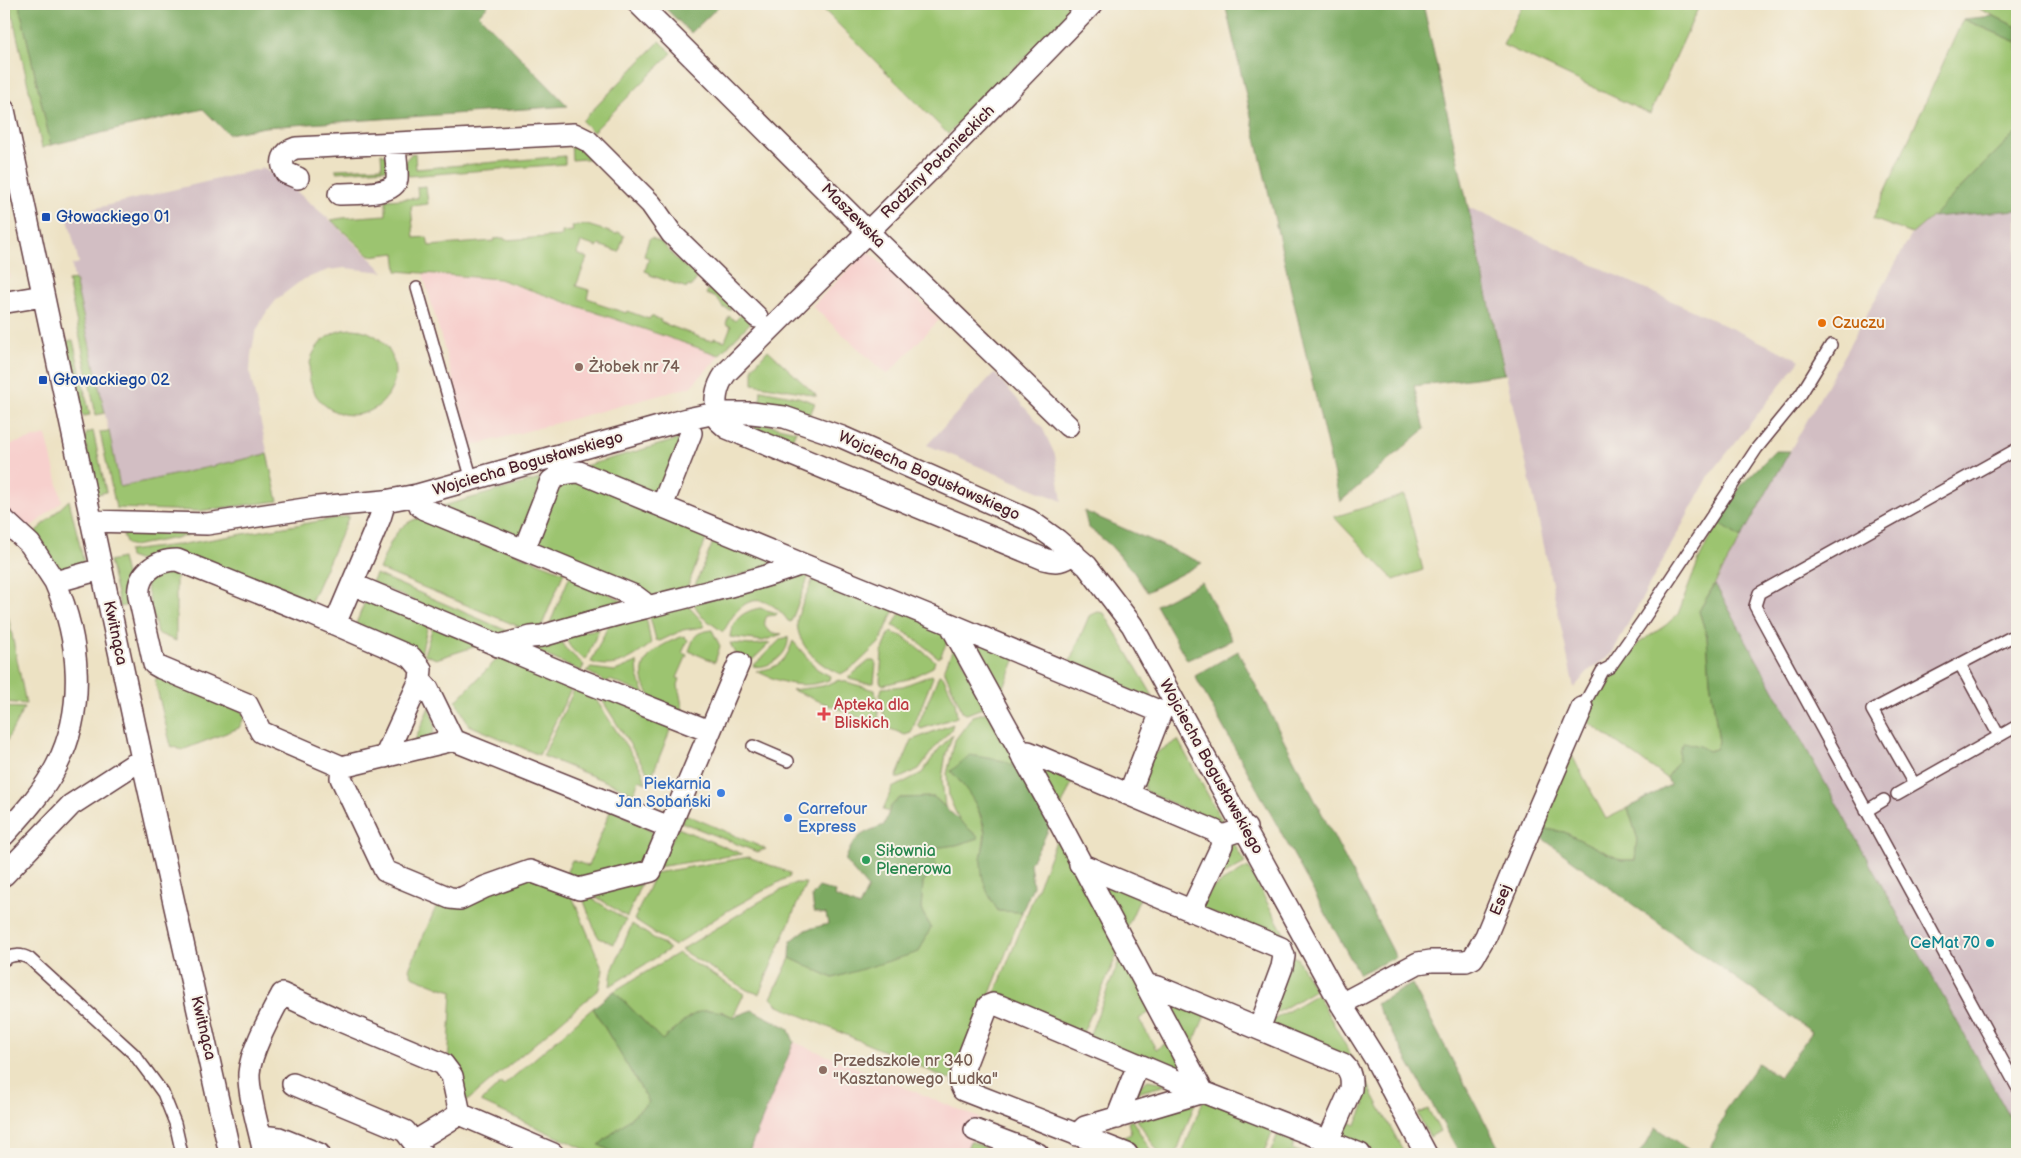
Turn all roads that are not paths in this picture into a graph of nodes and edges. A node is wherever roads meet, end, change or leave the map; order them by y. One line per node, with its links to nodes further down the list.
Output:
1 (639, 4): 8 (street, Maszewska)
2 (1092, 4): 8 (street, Rodziny Połanieckich)
3 (4, 110): 11 (street, Kwitnąca)
4 (395, 144): 5 (street); 6 (street); 9 (street)
5 (298, 178)
6 (339, 194)
7 (642, 214): 9 (street)
8 (868, 232): 13 (street, Rodziny Połanieckich); 16 (street, Maszewska)
9 (672, 234): 13 (street)
10 (417, 288): 20 (lane)
11 (43, 296): 12 (street); 25 (street, Kwitnąca)
12 (4, 301)
13 (764, 323): 15 (street, Rodziny Połanieckich)
14 (1831, 344): 41 (lane)
15 (716, 412): 19 (street, Wojciecha Bogusławskiego); 27 (street, Wojciecha Bogusławskiego); 27 (street)
16 (1068, 426)
17 (691, 433): 23 (street)
18 (2017, 449): 56 (lane)
19 (562, 465): 20 (street, Wojciecha Bogusławskiego); 23 (street); 26 (street)
20 (472, 480): 21 (street, Wojciecha Bogusławskiego)
21 (417, 495): 22 (street, Wojciecha Bogusławskiego); 26 (street)
22 (385, 501): 25 (street, Wojciecha Bogusławskiego); 31 (street)
23 (662, 506): 28 (street)
24 (4, 520): 30 (street)
25 (91, 521): 29 (street, Kwitnąca)
26 (524, 550): 32 (street)
27 (1074, 553): 40 (street, Wojciecha Bogusławskiego)
28 (802, 564): 32 (street); 34 (street)
29 (101, 569): 30 (street); 49 (street, Kwitnąca)
30 (55, 582): 59 (street)
31 (352, 584): 33 (street); 36 (street)
32 (645, 607): 36 (street)
33 (335, 624): 39 (street); 51 (street)
34 (950, 624): 40 (street); 47 (street)
35 (2017, 634): 38 (lane)
36 (498, 646): 43 (street)
37 (739, 663): 43 (street)
38 (1960, 664): 44 (lane); 52 (lane)
39 (420, 680): 45 (street); 48 (street)
40 (1169, 707): 53 (street); 58 (street, Wojciecha Bogusławskiego)
41 (1582, 708): 68 (street, Esej)
42 (2017, 726): 44 (lane)
43 (714, 732): 57 (street)
44 (1999, 736): 52 (lane)
45 (453, 740): 48 (street); 57 (street)
46 (753, 746): 50 (lane)
47 (1021, 754): 53 (street); 61 (street)
48 (385, 756): 51 (street)
49 (142, 759): 62 (street); 84 (street, Kwitnąca)
50 (788, 761)
51 (342, 767): 57 (street)
52 (1914, 784): 54 (lane)
53 (1129, 794): 60 (street)
54 (1896, 794)
55 (1884, 800): 56 (lane)
56 (1866, 811): 74 (lane)
57 (669, 827)
58 (1246, 828): 60 (street); 64 (street, Wojciecha Bogusławskiego)
59 (4, 834)
60 (1220, 837): 63 (street)
61 (1080, 864): 63 (street); 67 (street)
62 (4, 875)
63 (1191, 911): 65 (street)
64 (1307, 941): 65 (street); 68 (street, Wojciecha Bogusławskiego)
65 (1282, 952): 69 (street)
66 (4, 960): 83 (lane)
67 (1148, 989): 69 (street); 75 (street)
68 (1341, 1004): 70 (street, Wojciecha Bogusławskiego)
69 (1260, 1028): 72 (street)
70 (1376, 1060): 72 (street); 90 (street, Wojciecha Bogusławskiego)
71 (1138, 1065): 75 (street); 77 (street); 79 (street)
72 (1350, 1072): 80 (street)
73 (293, 1084): 82 (street)
74 (2017, 1087)
75 (1203, 1092): 77 (street); 80 (street)
76 (460, 1114): 81 (street); 82 (street); 86 (street)
77 (1117, 1118): 79 (street)
78 (975, 1130): 87 (street)
79 (1077, 1135): 88 (street)
80 (1328, 1141): 89 (street)
81 (262, 1145): 85 (street)
82 (418, 1148)
83 (182, 1154)
84 (230, 1154)
85 (319, 1154)
86 (553, 1154)
87 (1038, 1154)
88 (1127, 1154)
89 (1360, 1154)
90 (1426, 1154)

